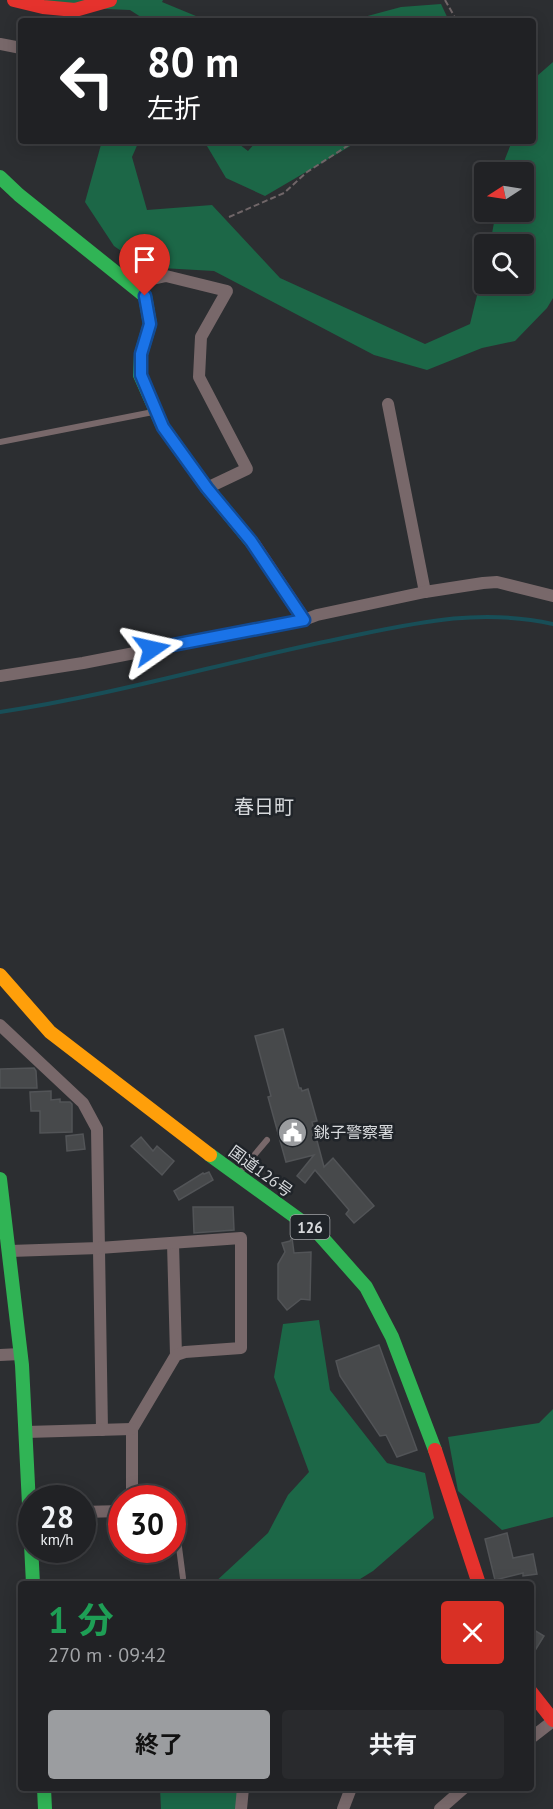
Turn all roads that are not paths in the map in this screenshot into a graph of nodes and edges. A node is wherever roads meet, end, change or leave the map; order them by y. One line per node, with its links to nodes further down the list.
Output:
1 (14, 0): 3 (main road)
2 (110, 0): 3 (main road)
3 (88, 6): 4 (street)
4 (90, 18)
5 (0, 44): 6 (street)
6 (18, 47)
7 (0, 177): 8 (main road)
8 (130, 284): 10 (main road); 12 (street)
9 (388, 404): 13 (street)
10 (156, 411): 11 (lane); 12 (main road)
11 (0, 442)
12 (207, 488): 15 (main road)
13 (425, 592): 14 (street); 15 (street)
14 (553, 596)
15 (304, 620): 16 (street)
16 (0, 676)
17 (0, 975): 20 (main road, 国道126号 / 126)
18 (0, 1025): 23 (street)
19 (267, 1140): 20 (lane)
20 (238, 1175): 37 (main road, 国道126号 / 126)
21 (0, 1179): 24 (main road)
22 (173, 1243): 23 (street); 27 (street); 27 (street)
23 (99, 1248): 24 (street); 29 (street)
24 (10, 1251): 26 (main road)
25 (0, 1354): 26 (street)
26 (20, 1354): 30 (main road)
27 (176, 1355): 28 (street)
28 (132, 1429): 29 (street); 32 (street)
29 (102, 1430): 30 (street)
30 (26, 1432): 31 (main road)
31 (29, 1485)
32 (132, 1485)
33 (32, 1563): 36 (main road)
34 (181, 1563): 35 (lane)
35 (183, 1578)
36 (33, 1581)
37 (478, 1581)
38 (534, 1696): 39 (main road)
39 (553, 1720): 40 (street)
40 (534, 1736)
41 (44, 1791): 45 (main road)
42 (243, 1791): 46 (street)
43 (350, 1791): 47 (street)
44 (461, 1791): 48 (street)
45 (45, 1809)
46 (241, 1809)
47 (343, 1809)
48 (440, 1809)

